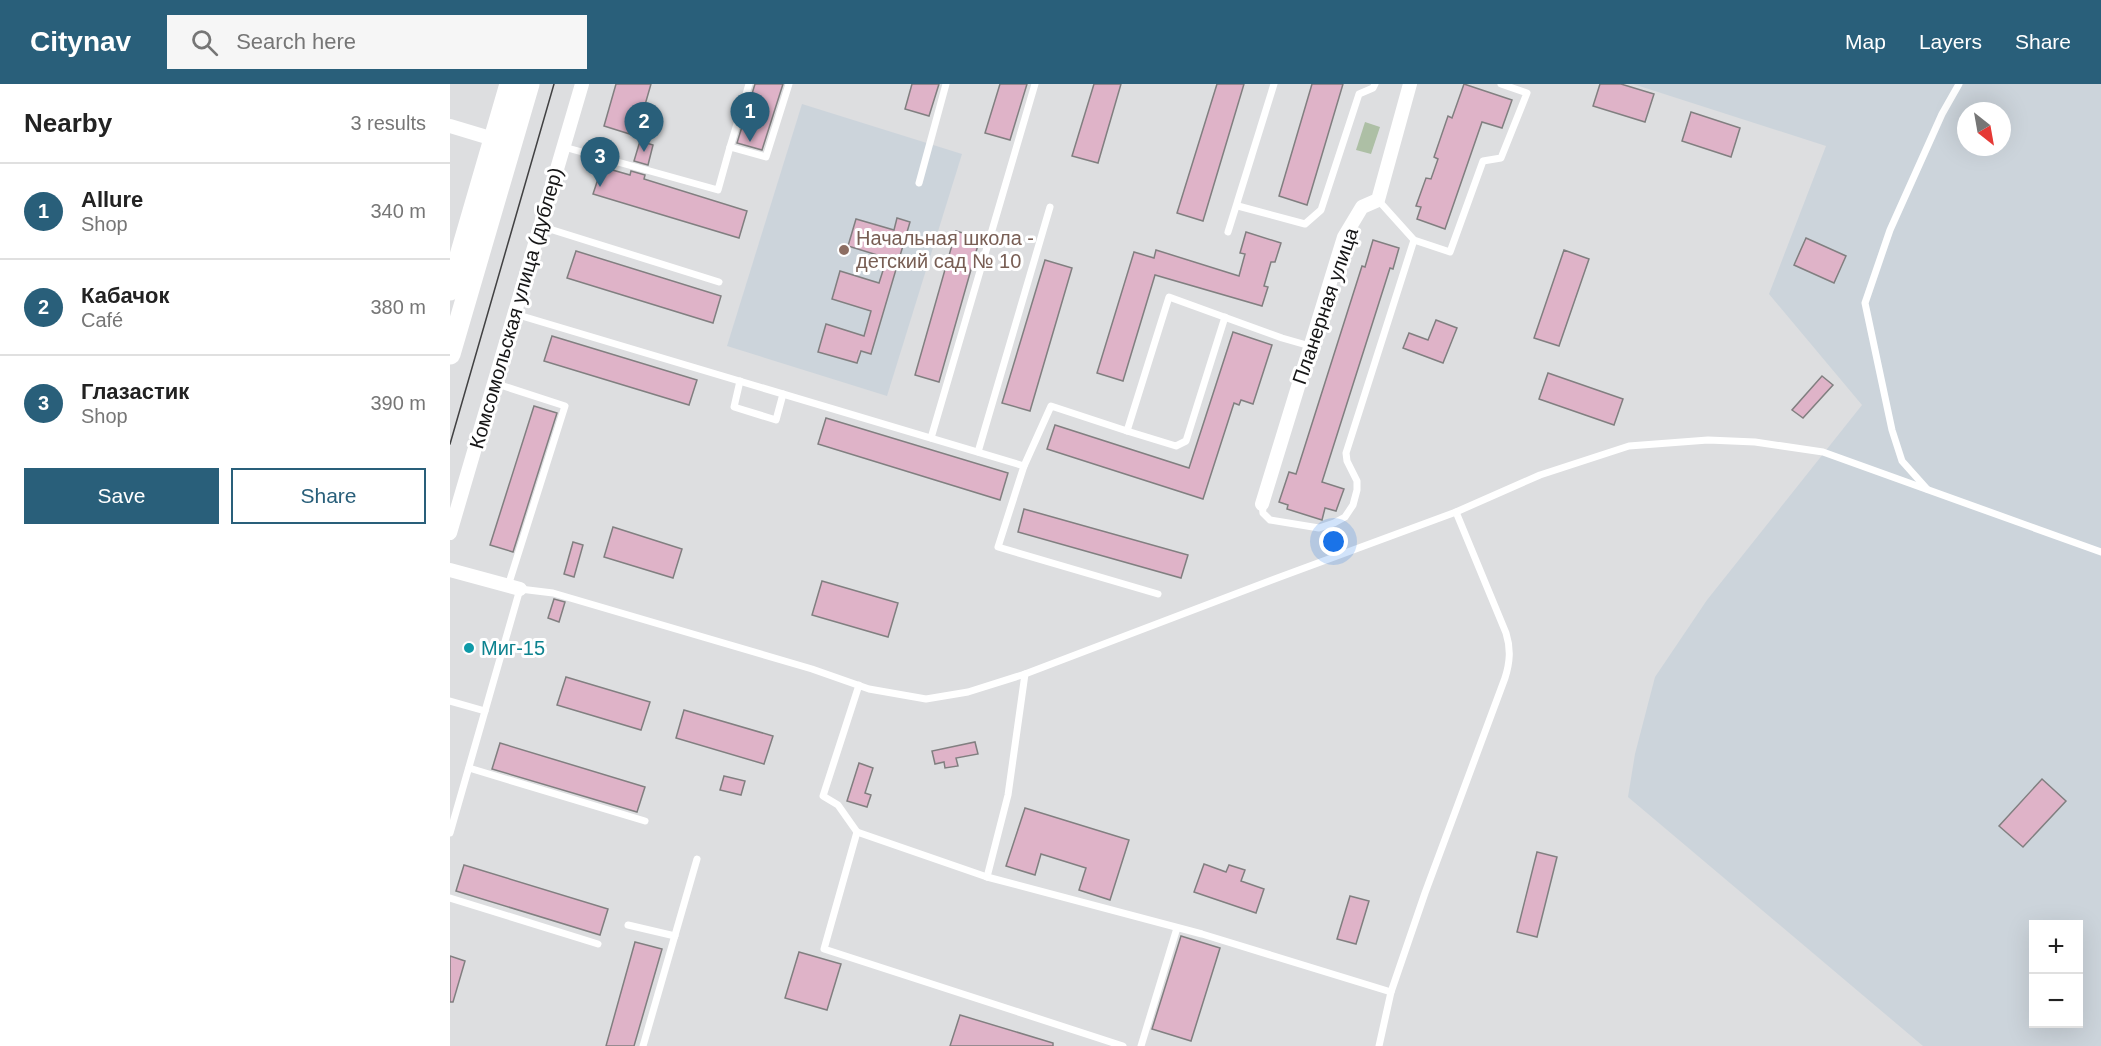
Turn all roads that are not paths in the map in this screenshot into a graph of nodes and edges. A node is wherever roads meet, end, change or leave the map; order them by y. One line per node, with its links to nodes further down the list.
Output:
1 (510, 84): 14 (main road)
2 (529, 84): 14 (main road)
3 (582, 84): 15 (street, Комсомольская улица (дублер))
4 (749, 84): 16 (lane)
5 (789, 84): 16 (lane)
6 (946, 84): 17 (lane)
7 (1035, 84): 34 (lane)
8 (1274, 84): 19 (lane)
9 (1375, 84): 19 (lane)
10 (1410, 84): 18 (street)
11 (1501, 84): 23 (lane)
12 (1959, 84): 37 (lane)
13 (450, 126): 14 (street)
14 (502, 142): 25 (main road); 29 (main road)
15 (564, 147): 16 (lane); 21 (street, Комсомольская улица (дублер))
16 (730, 147)
17 (919, 183)
18 (1378, 200): 23 (lane); 28 (street, Планерная улица)
19 (1238, 206): 22 (lane)
20 (1050, 207): 35 (lane)
21 (540, 226): 24 (lane); 26 (street, Комсомольская улица (дублер))
22 (1228, 232)
23 (1414, 240): 38 (lane)
24 (719, 282)
25 (450, 290)
26 (514, 314): 30 (lane); 31 (street, Комсомольская улица (дублер))
27 (1225, 317): 28 (lane); 33 (lane); 33 (lane)
28 (1310, 346): 38 (street, Планерная улица)
29 (450, 354)
30 (740, 381): 32 (lane); 32 (lane)
31 (494, 384): 40 (street, Комсомольская улица (дублер)); 43 (lane)
32 (783, 394): 34 (lane)
33 (1127, 431): 36 (lane)
34 (931, 438): 35 (lane)
35 (978, 452): 36 (lane)
36 (1024, 466): 44 (lane)
37 (1929, 491): 39 (lane); 41 (lane)
38 (1262, 504)
39 (1456, 512): 45 (lane); 60 (lane)
40 (450, 533)
41 (2101, 552)
42 (450, 570): 43 (street)
43 (514, 588): 46 (lane); 48 (lane)
44 (1158, 594)
45 (1024, 674): 46 (lane); 54 (lane)
46 (859, 685): 51 (lane)
47 (450, 701): 48 (lane)
48 (485, 711): 49 (lane)
49 (469, 768): 50 (lane); 52 (lane)
50 (645, 821)
51 (857, 832): 54 (lane); 62 (lane)
52 (450, 833)
53 (697, 860): 58 (lane)
54 (987, 877): 57 (lane)
55 (450, 898): 59 (lane)
56 (628, 925): 58 (lane)
57 (1177, 928): 60 (lane); 63 (lane)
58 (675, 936): 61 (lane)
59 (598, 944)
60 (1391, 992): 64 (lane)
61 (644, 1046)
62 (1123, 1046)
63 (1141, 1046)
64 (1379, 1046)

